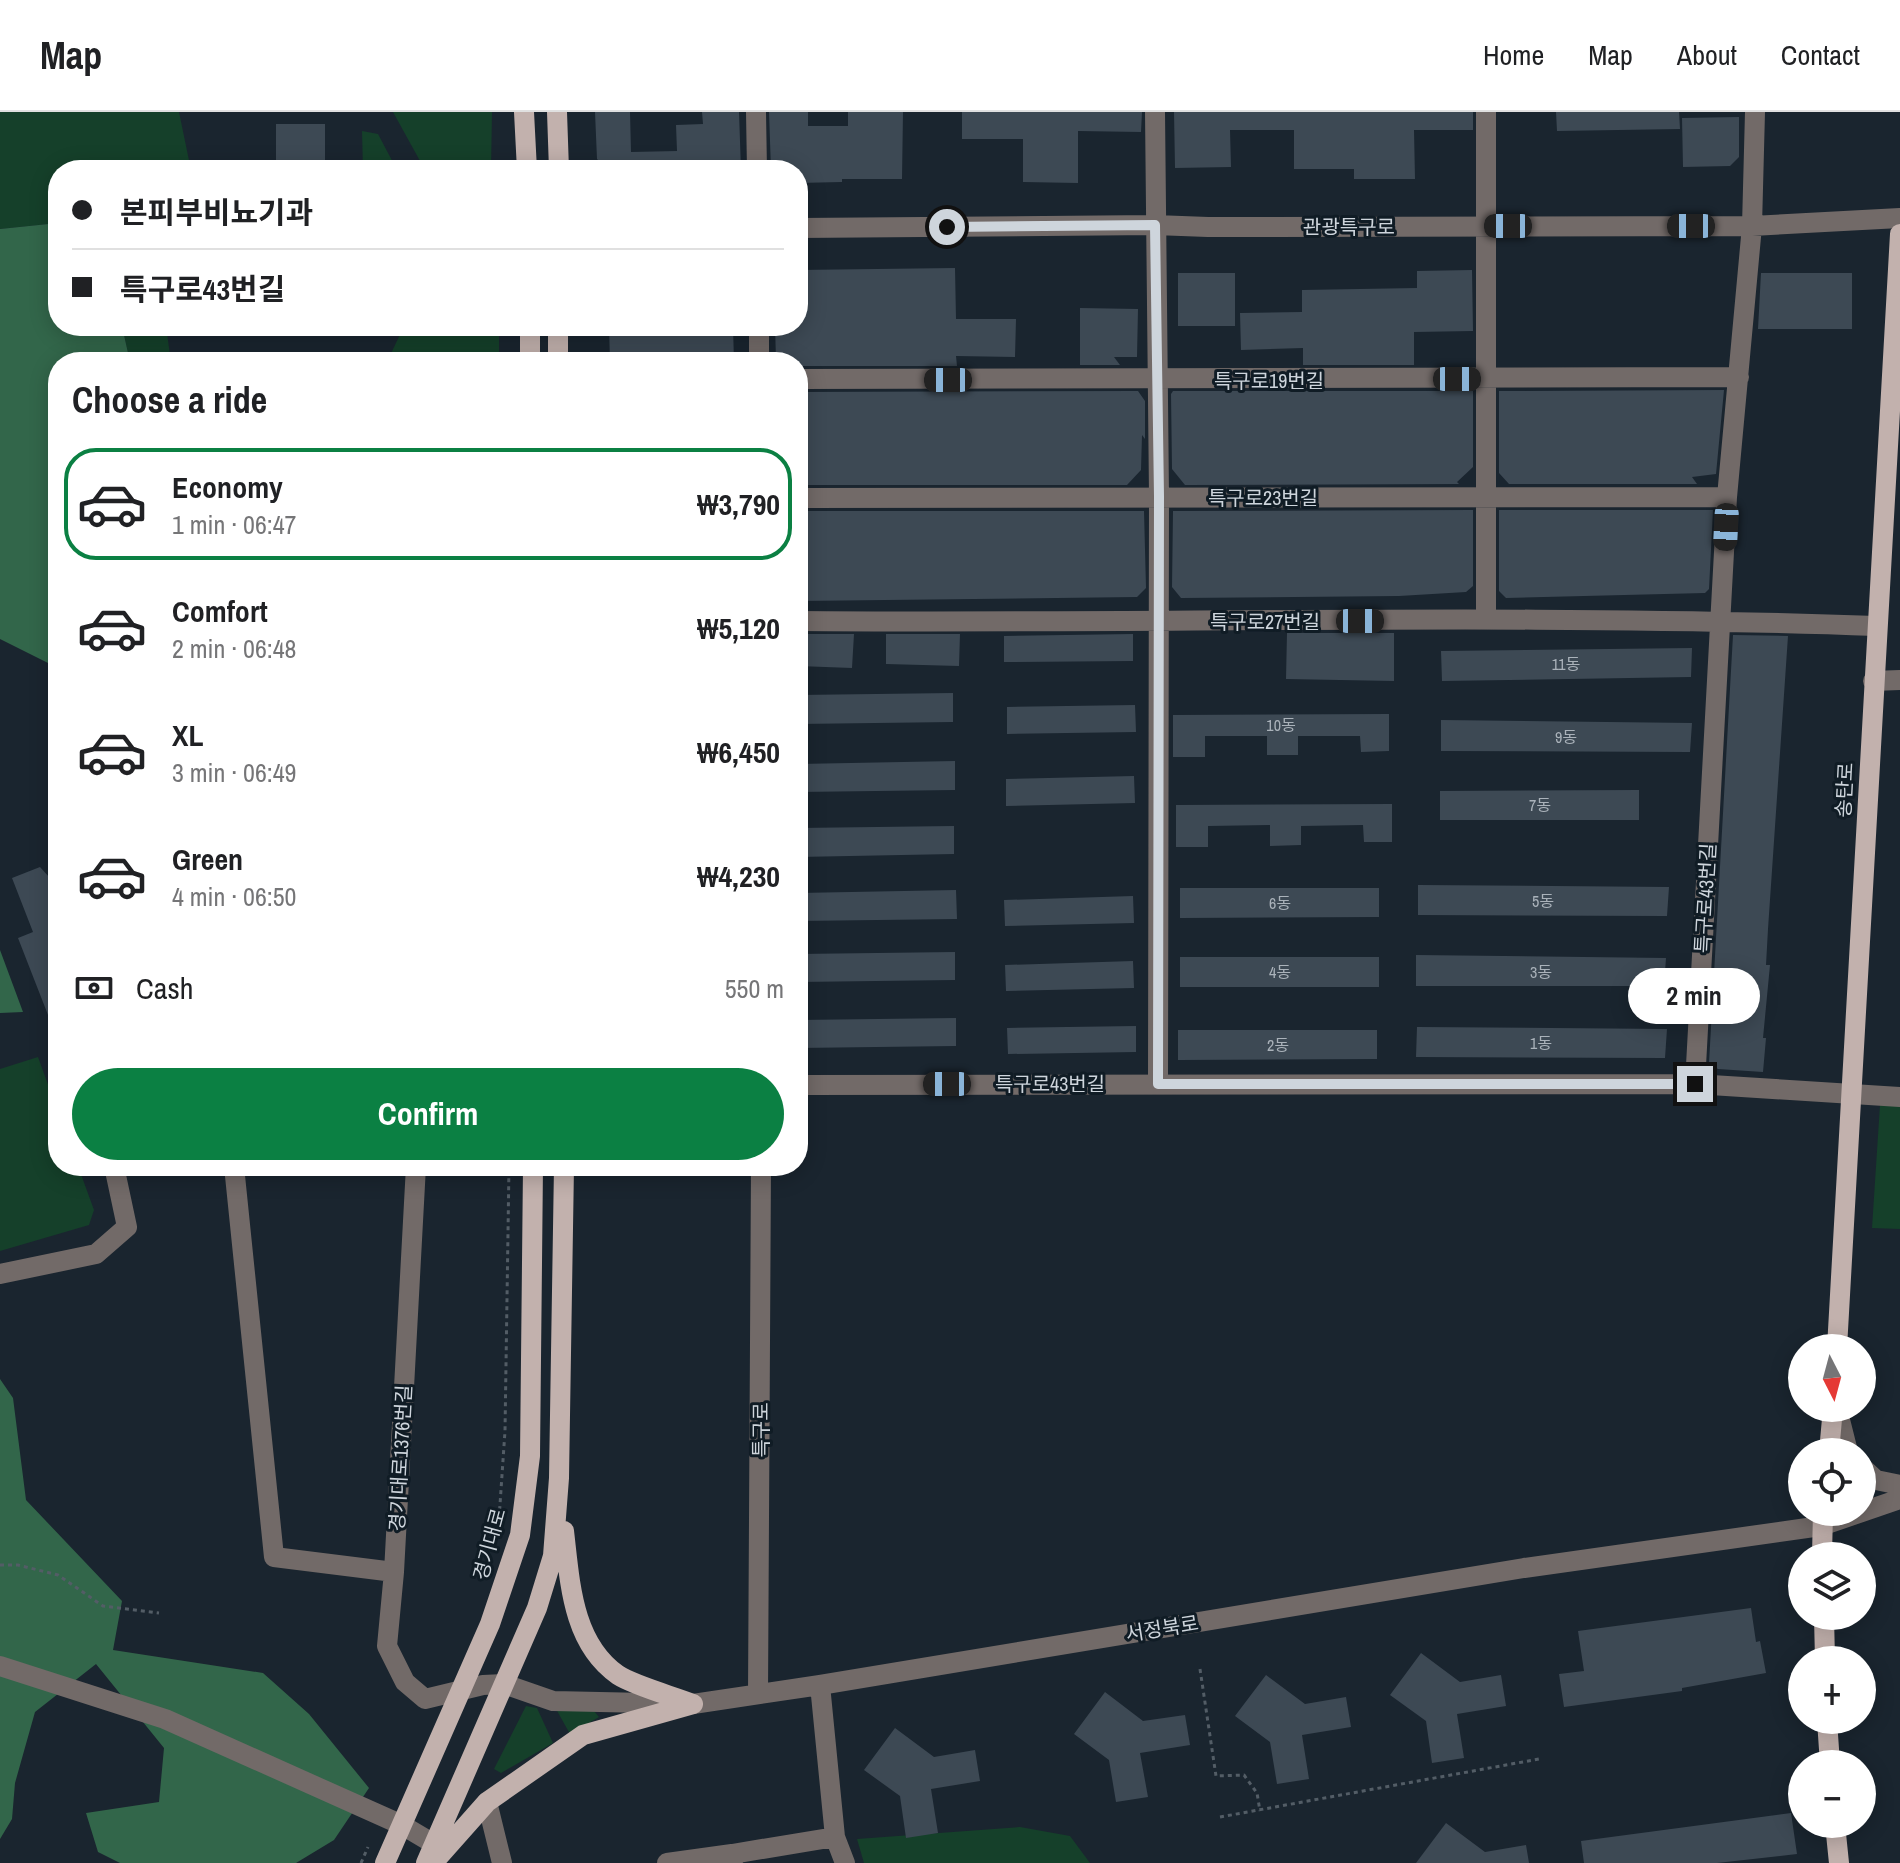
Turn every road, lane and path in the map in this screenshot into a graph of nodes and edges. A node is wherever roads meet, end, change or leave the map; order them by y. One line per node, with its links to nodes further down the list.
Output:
1 (524, 112): 7 (main road)
2 (557, 112): 8 (main road)
3 (756, 112): 9 (street)
4 (1155, 112): 11 (street)
5 (1486, 112): 12 (street)
6 (1755, 112): 13 (street, 특구로43번길)
7 (526, 160)
8 (559, 160)
9 (757, 160)
10 (1900, 218): 13 (street, 관광특구로)
11 (1155, 225): 12 (street, 관광특구로); 14 (street, 관광특구로); 19 (street)
12 (1487, 226): 13 (street, 관광특구로); 18 (street)
13 (1752, 226): 16 (street, 특구로43번길)
14 (808, 228)
15 (1900, 234): 28 (main road, 송탄로)
16 (1739, 377): 18 (street, 특구로19번길); 21 (street, 특구로43번길)
17 (808, 379): 19 (street, 특구로19번길)
18 (1487, 379): 19 (street, 특구로19번길); 23 (street)
19 (1158, 380): 20 (street)
20 (1159, 496): 22 (street, 특구로23번길); 23 (street, 특구로23번길); 27 (street)
21 (1727, 497): 23 (street, 특구로23번길); 25 (street, 특구로43번길)
22 (808, 498)
23 (1485, 498): 24 (street)
24 (1486, 619): 25 (street, 특구로27번길); 27 (street, 특구로27번길)
25 (1720, 620): 28 (street, 특구로27번길); 32 (street, 특구로43번길)
26 (808, 621): 27 (street, 특구로27번길)
27 (1157, 622): 31 (street)
28 (1876, 626): 30 (main road, 송탄로)
29 (1900, 680): 30 (street)
30 (1873, 681): 34 (main road, 송탄로)
31 (1158, 1084): 32 (street, 특구로43번길); 33 (street, 특구로43번길)
32 (1695, 1084): 34 (street)
33 (808, 1085)
34 (1851, 1092): 35 (street); 44 (main road, 송탄로)
35 (1900, 1097)
36 (116, 1176): 43 (street)
37 (235, 1176): 53 (street)
38 (415, 1176): 53 (street, 경기대로1376번길)
39 (509, 1176): 51 (path)
40 (533, 1176): 59 (main road, 경기대로)
41 (564, 1176): 49 (main road)
42 (761, 1176): 60 (street, 특구로)
43 (0, 1274)
44 (1838, 1334)
45 (1876, 1480): 46 (street)
46 (1900, 1485)
47 (1900, 1499): 48 (street, 서정북로)
48 (1876, 1505)
49 (557, 1510): 57 (main road); 61 (main road)
50 (1788, 1525): 58 (street, 서정북로)
51 (497, 1537)
52 (0, 1565): 54 (path)
53 (394, 1572): 59 (street, 경기대로1376번길)
54 (159, 1613)
55 (0, 1666): 66 (street)
56 (1200, 1669): 64 (path)
57 (504, 1684): 59 (street, 서정북로); 61 (street, 서정북로); 70 (main road)
58 (820, 1685): 60 (street, 서정북로); 67 (street)
59 (461, 1689): 66 (main road, 경기대로)
60 (758, 1694): 61 (street, 서정북로)
61 (693, 1704): 63 (main road)
62 (1539, 1759): 64 (path)
63 (487, 1802): 70 (main road); 74 (street)
64 (1260, 1811): 65 (path)
65 (1220, 1817)
66 (393, 1821): 70 (street); 72 (path); 73 (main road, 경기대로)
67 (835, 1837): 71 (street); 76 (street)
68 (1836, 1838): 77 (main road)
69 (368, 1847): 72 (path)
70 (431, 1857)
71 (733, 1858): 75 (street)
72 (364, 1863)
73 (385, 1863)
74 (502, 1863)
75 (667, 1863)
76 (845, 1863)
77 (1839, 1863)

